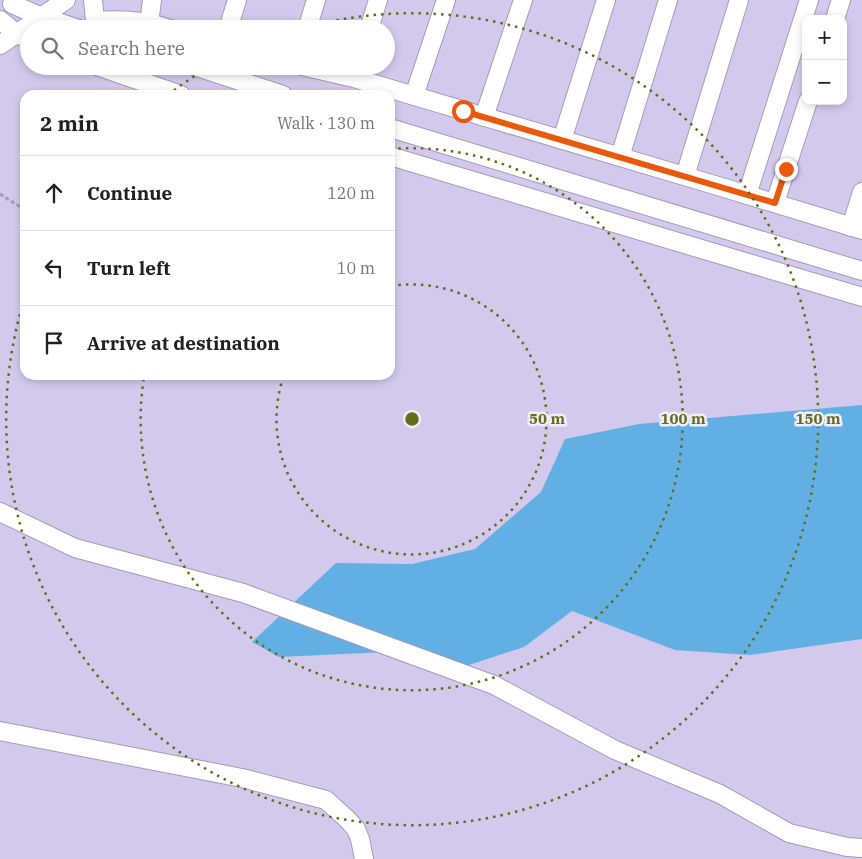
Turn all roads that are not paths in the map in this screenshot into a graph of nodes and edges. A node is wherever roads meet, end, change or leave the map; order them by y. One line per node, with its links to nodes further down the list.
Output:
1 (66, 0): 16 (street)
2 (93, 0): 19 (street)
3 (152, 0): 20 (street)
4 (237, 0): 21 (street)
5 (316, 0): 22 (street)
6 (378, 0): 23 (street)
7 (446, 0): 32 (street)
8 (523, 0): 34 (street)
9 (606, 0): 36 (street)
10 (668, 0): 38 (street)
11 (739, 0): 39 (street)
12 (809, 0): 41 (street)
13 (841, 0): 15 (street)
14 (6, 9): 16 (street); 24 (street)
15 (836, 15)
16 (42, 17): 17 (street); 18 (street)
17 (39, 20)
18 (51, 20)
19 (96, 20)
20 (150, 20)
21 (231, 20)
22 (309, 20)
23 (372, 20)
24 (20, 31)
25 (20, 37): 26 (street)
26 (0, 46)
27 (123, 75): 30 (street)
28 (222, 75): 31 (street)
29 (363, 75): 32 (street)
30 (167, 90)
31 (268, 90)
32 (414, 96): 34 (street)
33 (807, 105): 42 (street)
34 (484, 117): 36 (street)
35 (395, 130): 44 (street)
36 (562, 140): 38 (street)
37 (395, 157): 45 (street)
38 (620, 157): 39 (street)
39 (685, 176): 41 (street)
40 (862, 192): 43 (street)
41 (747, 195): 42 (street)
42 (775, 203): 43 (street)
43 (857, 229)
44 (862, 271)
45 (862, 297)
46 (0, 512): 48 (street)
47 (0, 731): 49 (street)
48 (862, 848)
49 (364, 859)

